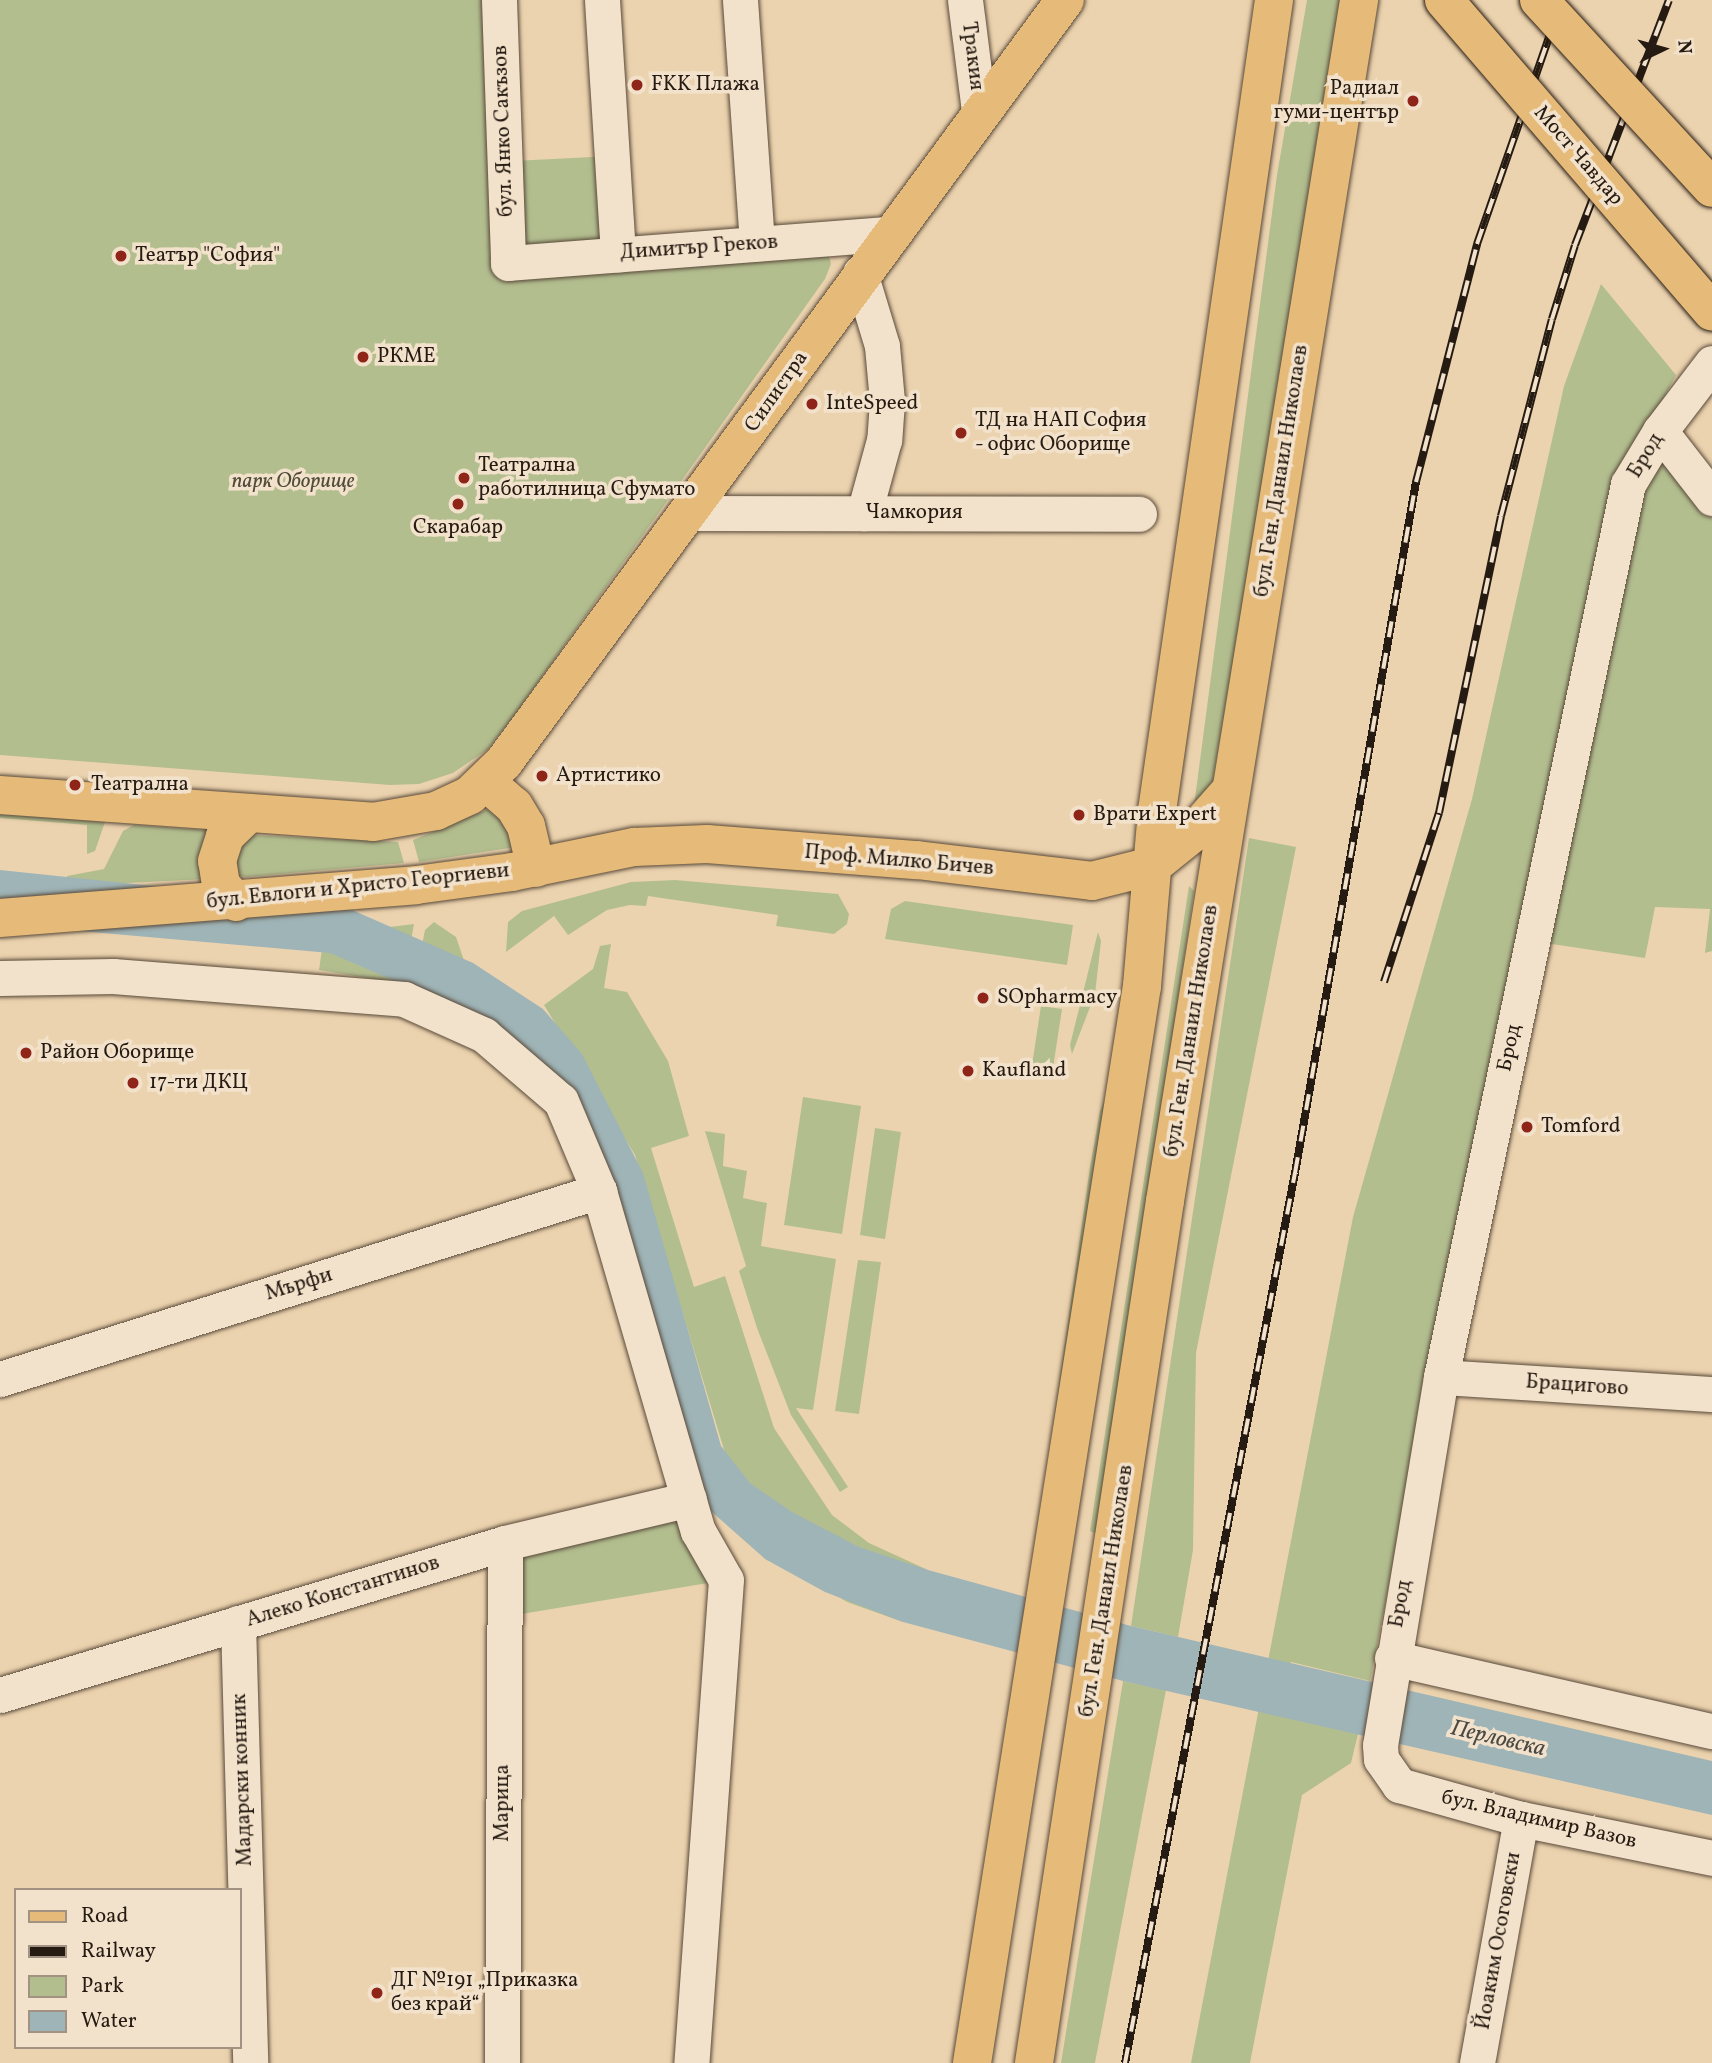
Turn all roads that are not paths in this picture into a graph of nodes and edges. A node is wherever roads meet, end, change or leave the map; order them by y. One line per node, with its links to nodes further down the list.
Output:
1 (499, 0): 15 (street, бул. Янко Сакъзов)
2 (602, 0): 14 (street)
3 (740, 0): 13 (street)
4 (965, 0): 10 (street, Тракия)
5 (1065, 0): 10 (main road, Силистра)
6 (1359, 0): 25 (main road, бул. Ген. Данаил Николаев)
7 (1444, 0): 17 (main road, Мост Чавдар, bridge)
8 (1539, 0): 11 (main road, bridge)
9 (1271, 5): 28 (main road)
10 (979, 111): 12 (main road, Силистра)
11 (1712, 188)
12 (890, 233): 13 (street, Димитър Греков); 16 (main road, Силистра)
13 (757, 243): 14 (street, Димитър Греков)
14 (618, 254): 15 (street, Димитър Греков)
15 (508, 262)
16 (860, 273): 21 (main road, Силистра); 22 (street)
17 (1712, 312)
18 (1712, 363): 19 (street, Брод)
19 (1660, 431): 20 (street); 34 (street, Брод)
20 (1712, 498)
21 (689, 513): 22 (street, Чамкория); 24 (main road, Силистра)
22 (864, 513): 23 (street, Чамкория)
23 (1139, 514)
24 (486, 782): 27 (main road); 29 (main road, бул. Евлоги и Христо Георгиеви)
25 (1231, 790): 28 (main road, Проф. Милко Бичев); 50 (main road, бул. Ген. Данаил Николаев)
26 (0, 795): 27 (main road)
27 (249, 813): 30 (main road)
28 (1152, 866): 29 (main road, Проф. Милко Бичев); 49 (main road)
29 (536, 867): 30 (main road, бул. Евлоги и Христо Георгиеви)
30 (236, 902): 31 (main road, бул. Евлоги и Христо Георгиеви)
31 (0, 918)
32 (0, 978): 33 (street)
33 (599, 1191): 35 (street, Мърфи); 37 (street)
34 (1441, 1377): 36 (street, Брацигово); 40 (street, Брод)
35 (0, 1379)
36 (1712, 1394)
37 (689, 1499): 38 (street, Алеко Константинов); 48 (street)
38 (505, 1543): 39 (street, Алеко Константинов); 47 (street, Марица)
39 (238, 1623): 41 (street, Алеко Константинов); 46 (street, Мадарски конник)
40 (1390, 1667): 42 (street); 43 (street, Брод)
41 (0, 1695)
42 (1712, 1731)
43 (1380, 1752): 44 (street, бул. Владимир Вазов)
44 (1521, 1819): 45 (street, бул. Владимир Вазов); 51 (street, Йоаким Осоговски)
45 (1712, 1858)
46 (250, 2063)
47 (502, 2063)
48 (691, 2063)
49 (972, 2063)
50 (1034, 2063)
51 (1477, 2063)

